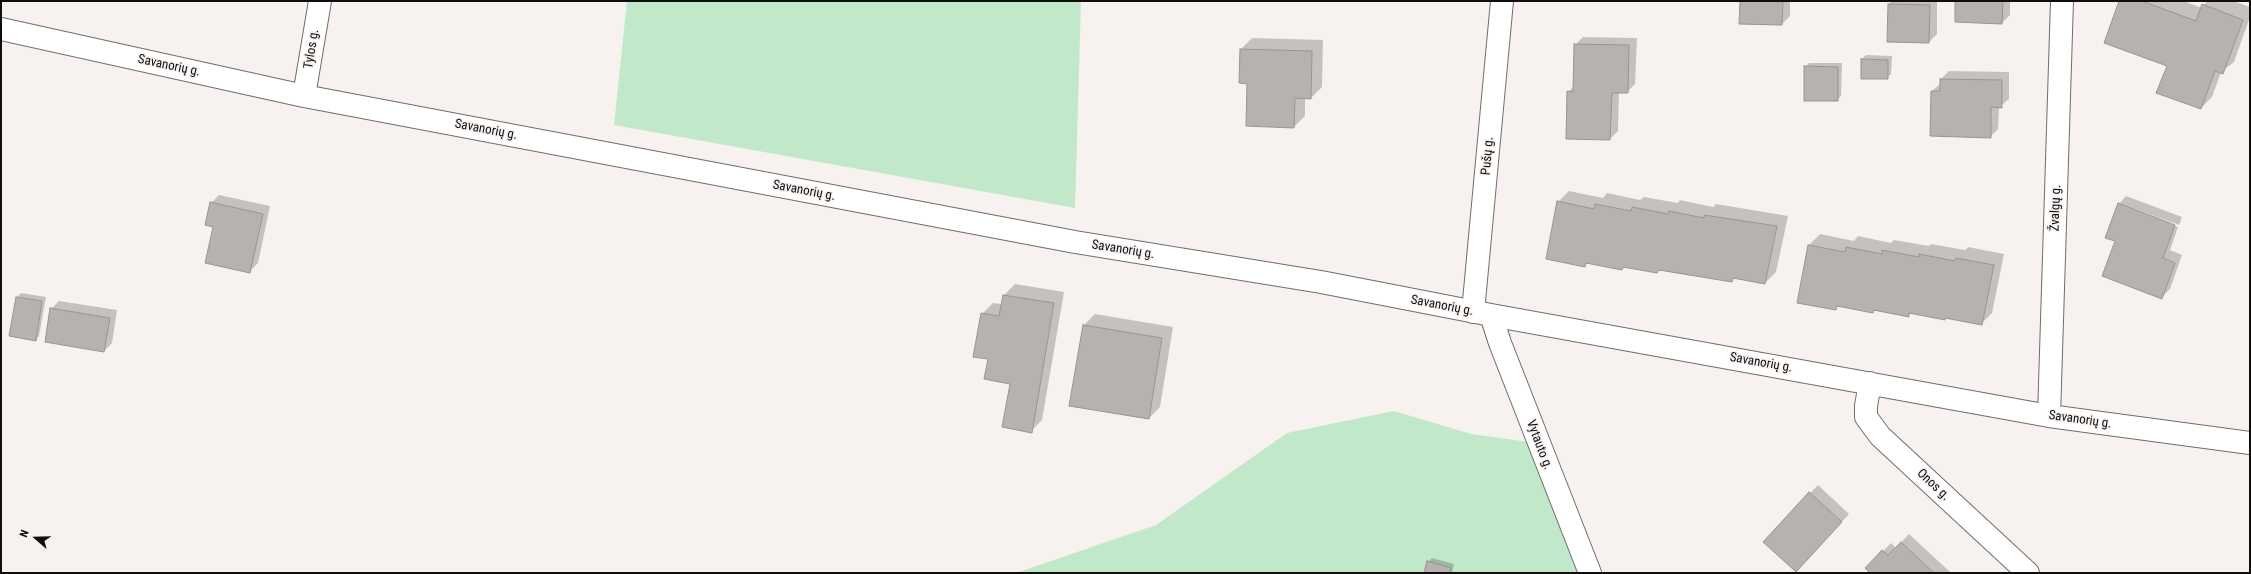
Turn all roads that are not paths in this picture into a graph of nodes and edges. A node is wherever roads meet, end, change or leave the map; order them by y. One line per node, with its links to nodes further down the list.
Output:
1 (320, 1): 5 (street, Tylos g.)
2 (1502, 1): 6 (street, Pušų g.)
3 (2062, 1): 8 (street, Žvalgų g.)
4 (1, 29): 5 (street, Savanorių g.)
5 (304, 96): 6 (street, Savanorių g.)
6 (1482, 314): 7 (street, Savanorių g.); 10 (street, Vytauto g.)
7 (1870, 383): 8 (street, Savanorių g.); 11 (street, Onos g.)
8 (2049, 416): 9 (street, Savanorių g.)
9 (2250, 443)
10 (1590, 573)
11 (2028, 573)

